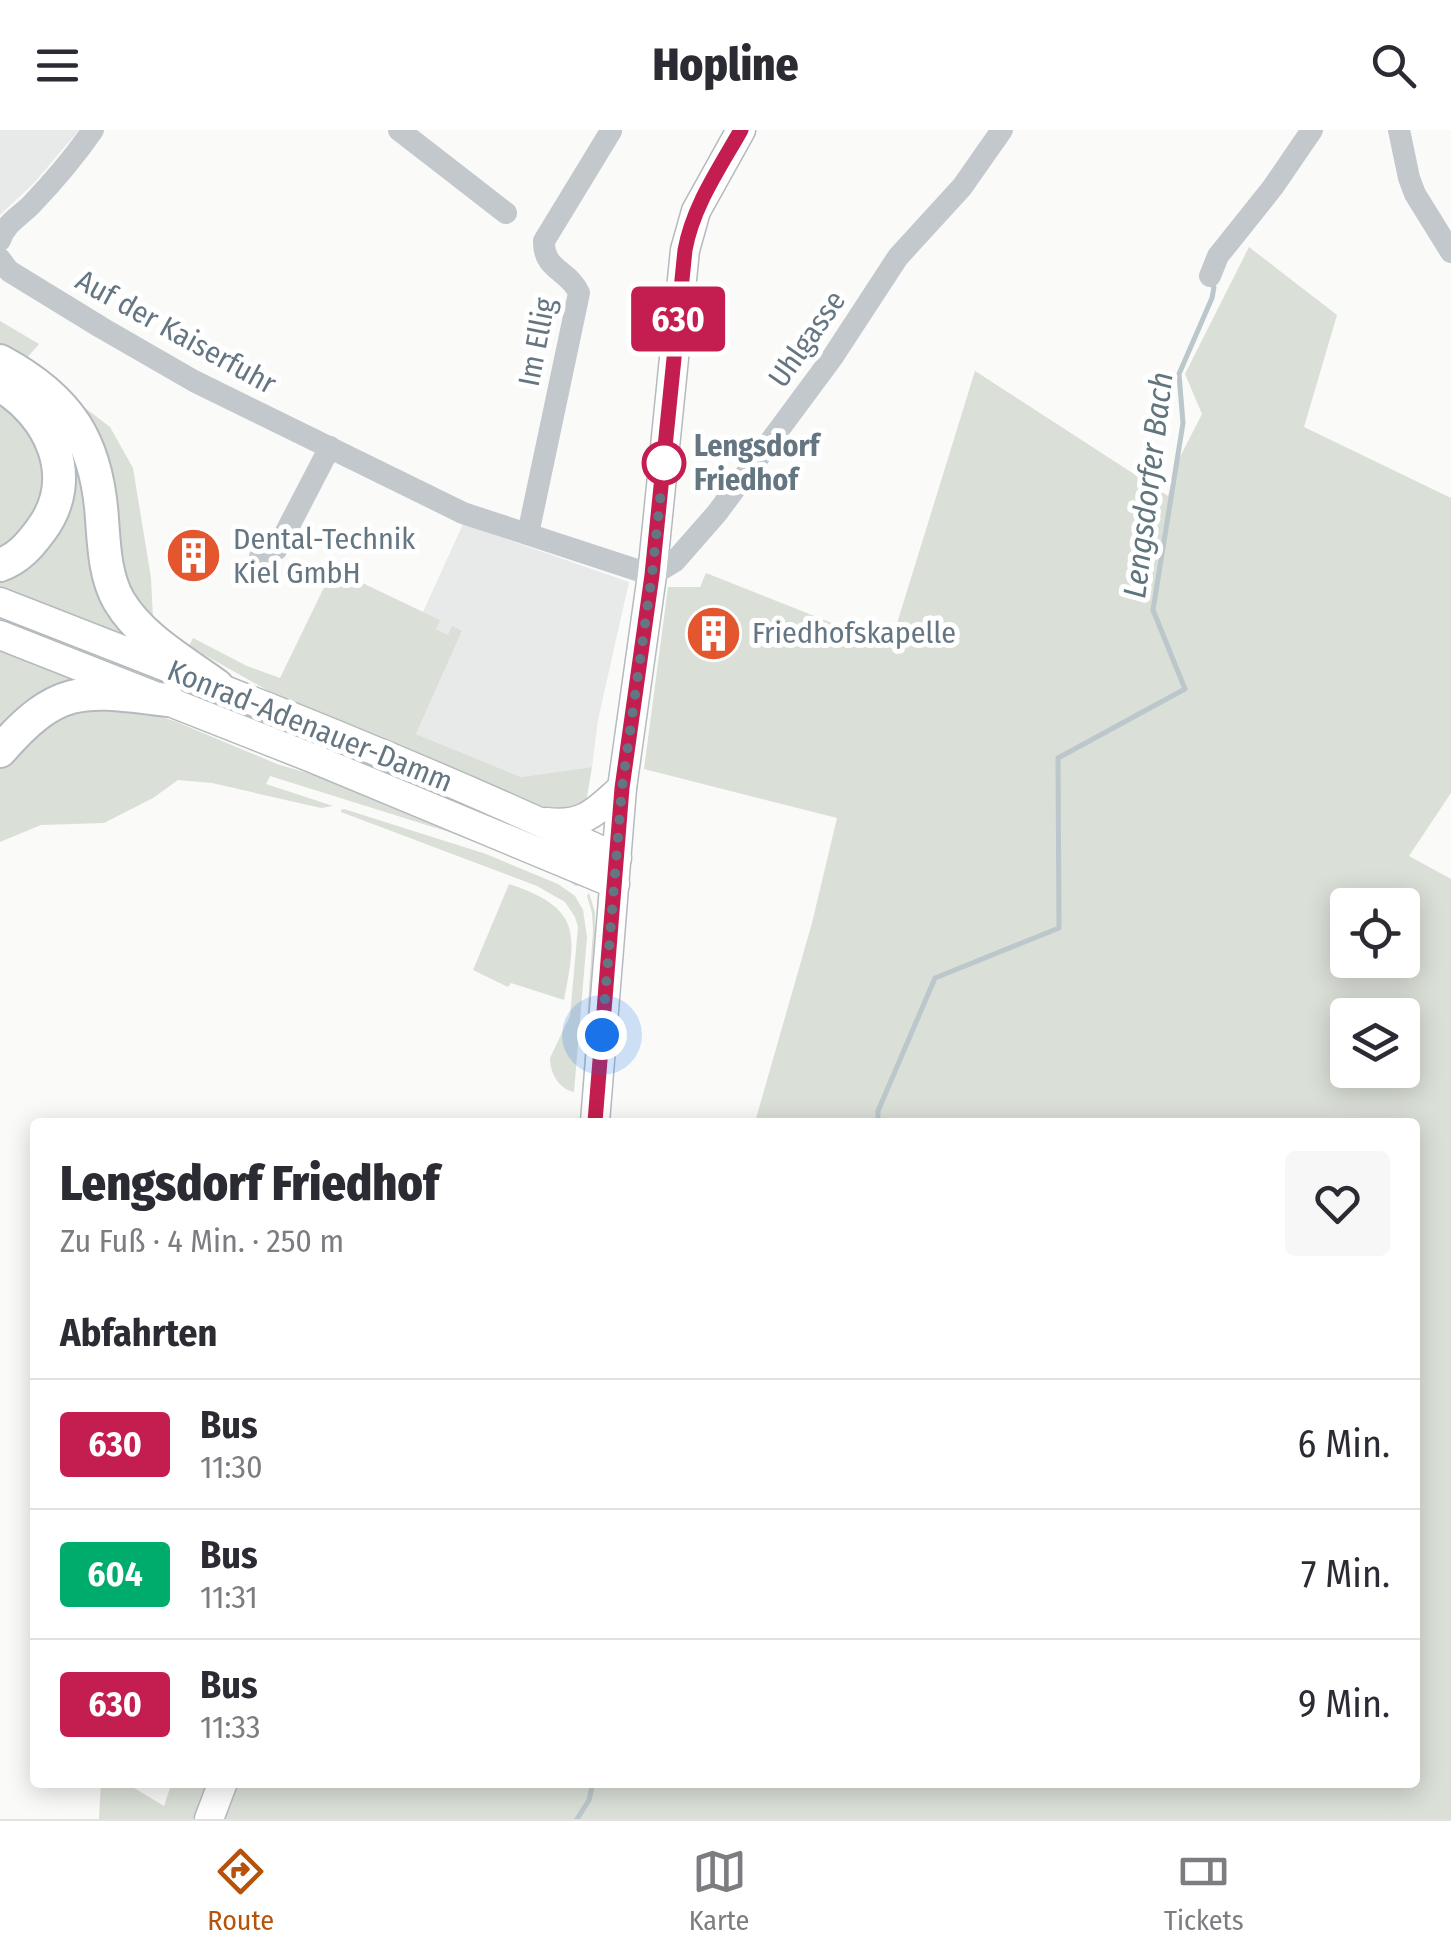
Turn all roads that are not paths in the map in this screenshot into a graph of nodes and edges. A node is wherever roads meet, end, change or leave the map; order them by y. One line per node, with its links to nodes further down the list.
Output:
1 (93, 130): 9 (street)
2 (399, 130): 8 (street)
3 (612, 130): 16 (street, Im Ellig)
4 (740, 130): 19 (main road)
5 (1002, 130): 19 (street, Uhlgasse)
6 (1312, 130): 12 (street)
7 (1399, 130): 10 (street)
8 (506, 213)
9 (0, 240)
10 (1451, 252)
11 (0, 259): 15 (street, Auf der Kaiserfuhr)
12 (1210, 276)
13 (0, 362): 22 (highway)
14 (0, 385): 18 (highway)
15 (330, 447): 16 (street, Auf der Kaiserfuhr); 17 (street)
16 (528, 534): 19 (street, Auf der Kaiserfuhr)
17 (260, 557)
18 (0, 564)
19 (652, 575): 25 (main road)
20 (0, 602): 22 (main road, Konrad-Adenauer-Damm)
21 (0, 635): 23 (main road, Konrad-Adenauer-Damm)
22 (216, 686): 26 (main road, Konrad-Adenauer-Damm)
23 (168, 700): 24 (highway); 27 (main road, Konrad-Adenauer-Damm)
24 (0, 751)
25 (622, 788): 26 (main road); 27 (main road)
26 (540, 821): 27 (main road, Konrad-Adenauer-Damm)
27 (616, 871): 28 (main road)
28 (594, 1118)
29 (221, 1788): 30 (main road)
30 (209, 1819)

